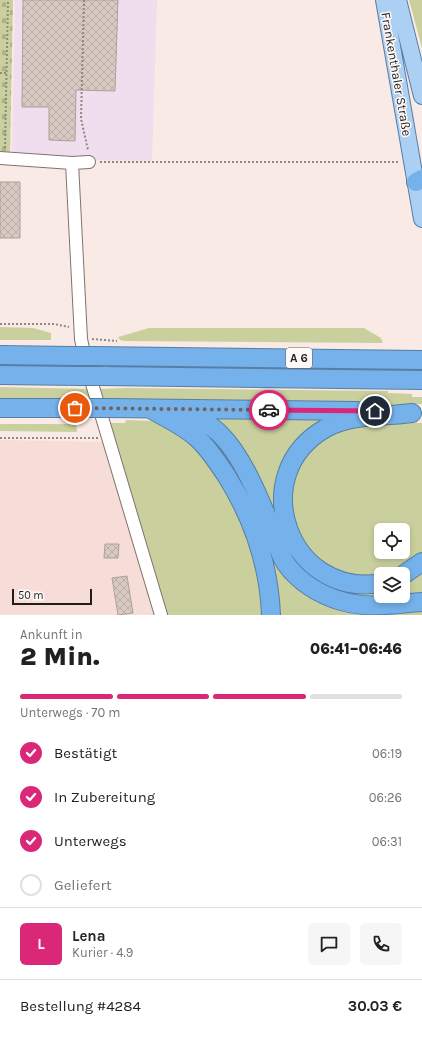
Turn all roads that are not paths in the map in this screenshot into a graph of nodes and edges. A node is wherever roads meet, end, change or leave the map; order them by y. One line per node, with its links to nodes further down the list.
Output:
1 (384, 0): 7 (main road, Frankenthaler Straße)
2 (398, 0): 3 (main road, Frankenthaler Straße)
3 (422, 96)
4 (3, 154): 6 (lane)
5 (88, 156): 6 (lane)
6 (72, 163): 21 (lane)
7 (420, 181): 8 (main road, Frankenthaler Straße)
8 (422, 219)
9 (0, 355): 10 (highway, A 6, bridge)
10 (422, 360)
11 (0, 376): 12 (highway, A 6, bridge)
12 (422, 380)
13 (0, 408): 14 (highway, bridge)
14 (150, 408): 15 (highway); 22 (highway)
15 (177, 409): 16 (highway); 20 (highway)
16 (417, 413): 19 (highway)
17 (422, 562): 18 (highway)
18 (410, 570)
19 (374, 584)
20 (422, 602)
21 (161, 615)
22 (271, 615)

